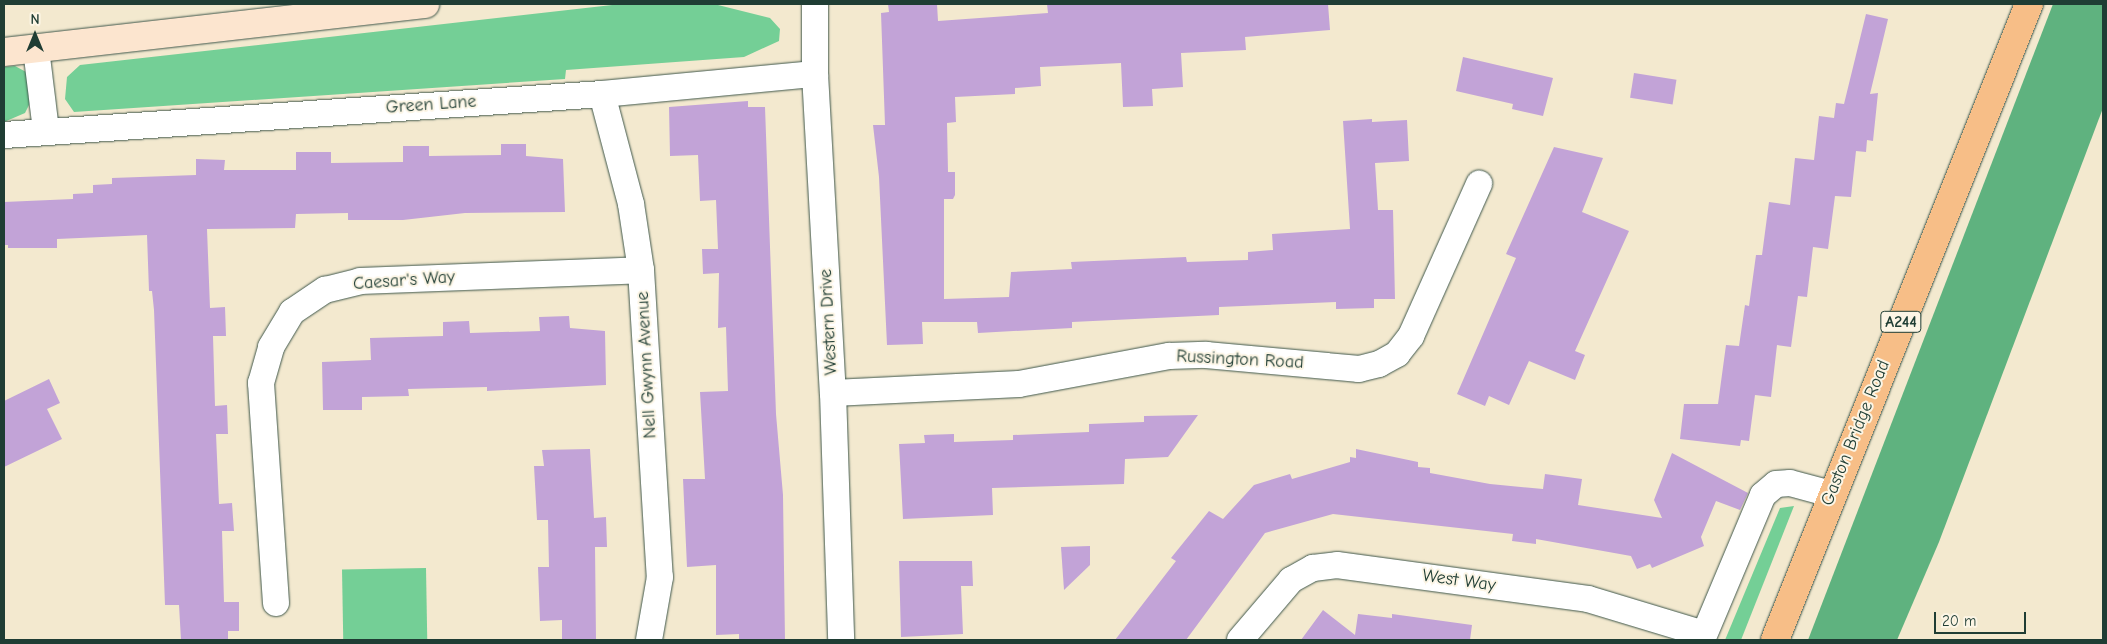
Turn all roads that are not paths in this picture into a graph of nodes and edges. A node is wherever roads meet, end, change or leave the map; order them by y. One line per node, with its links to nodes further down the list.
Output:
1 (425, 4): 4 (main road)
2 (815, 4): 6 (street, Western Drive)
3 (2029, 4): 13 (main road, Gaston Bridge Road / A244)
4 (36, 49): 5 (main road); 8 (street)
5 (4, 52)
6 (815, 74): 7 (street, Green Lane); 12 (street, Western Drive)
7 (602, 94): 8 (street, Green Lane); 11 (street, Nell Gwynn Avenue)
8 (46, 130): 9 (street, Green Lane)
9 (4, 135)
10 (1479, 184): 12 (street, Russington Road)
11 (641, 270): 14 (street, Caesar's Way); 16 (street, Nell Gwynn Avenue)
12 (833, 393): 17 (street, Western Drive)
13 (1831, 494): 15 (street); 19 (main road, Gaston Bridge Road / A244)
14 (276, 603)
15 (1703, 637): 18 (street, West Way)
16 (649, 640)
17 (840, 640)
18 (1240, 640)
19 (1775, 640)

